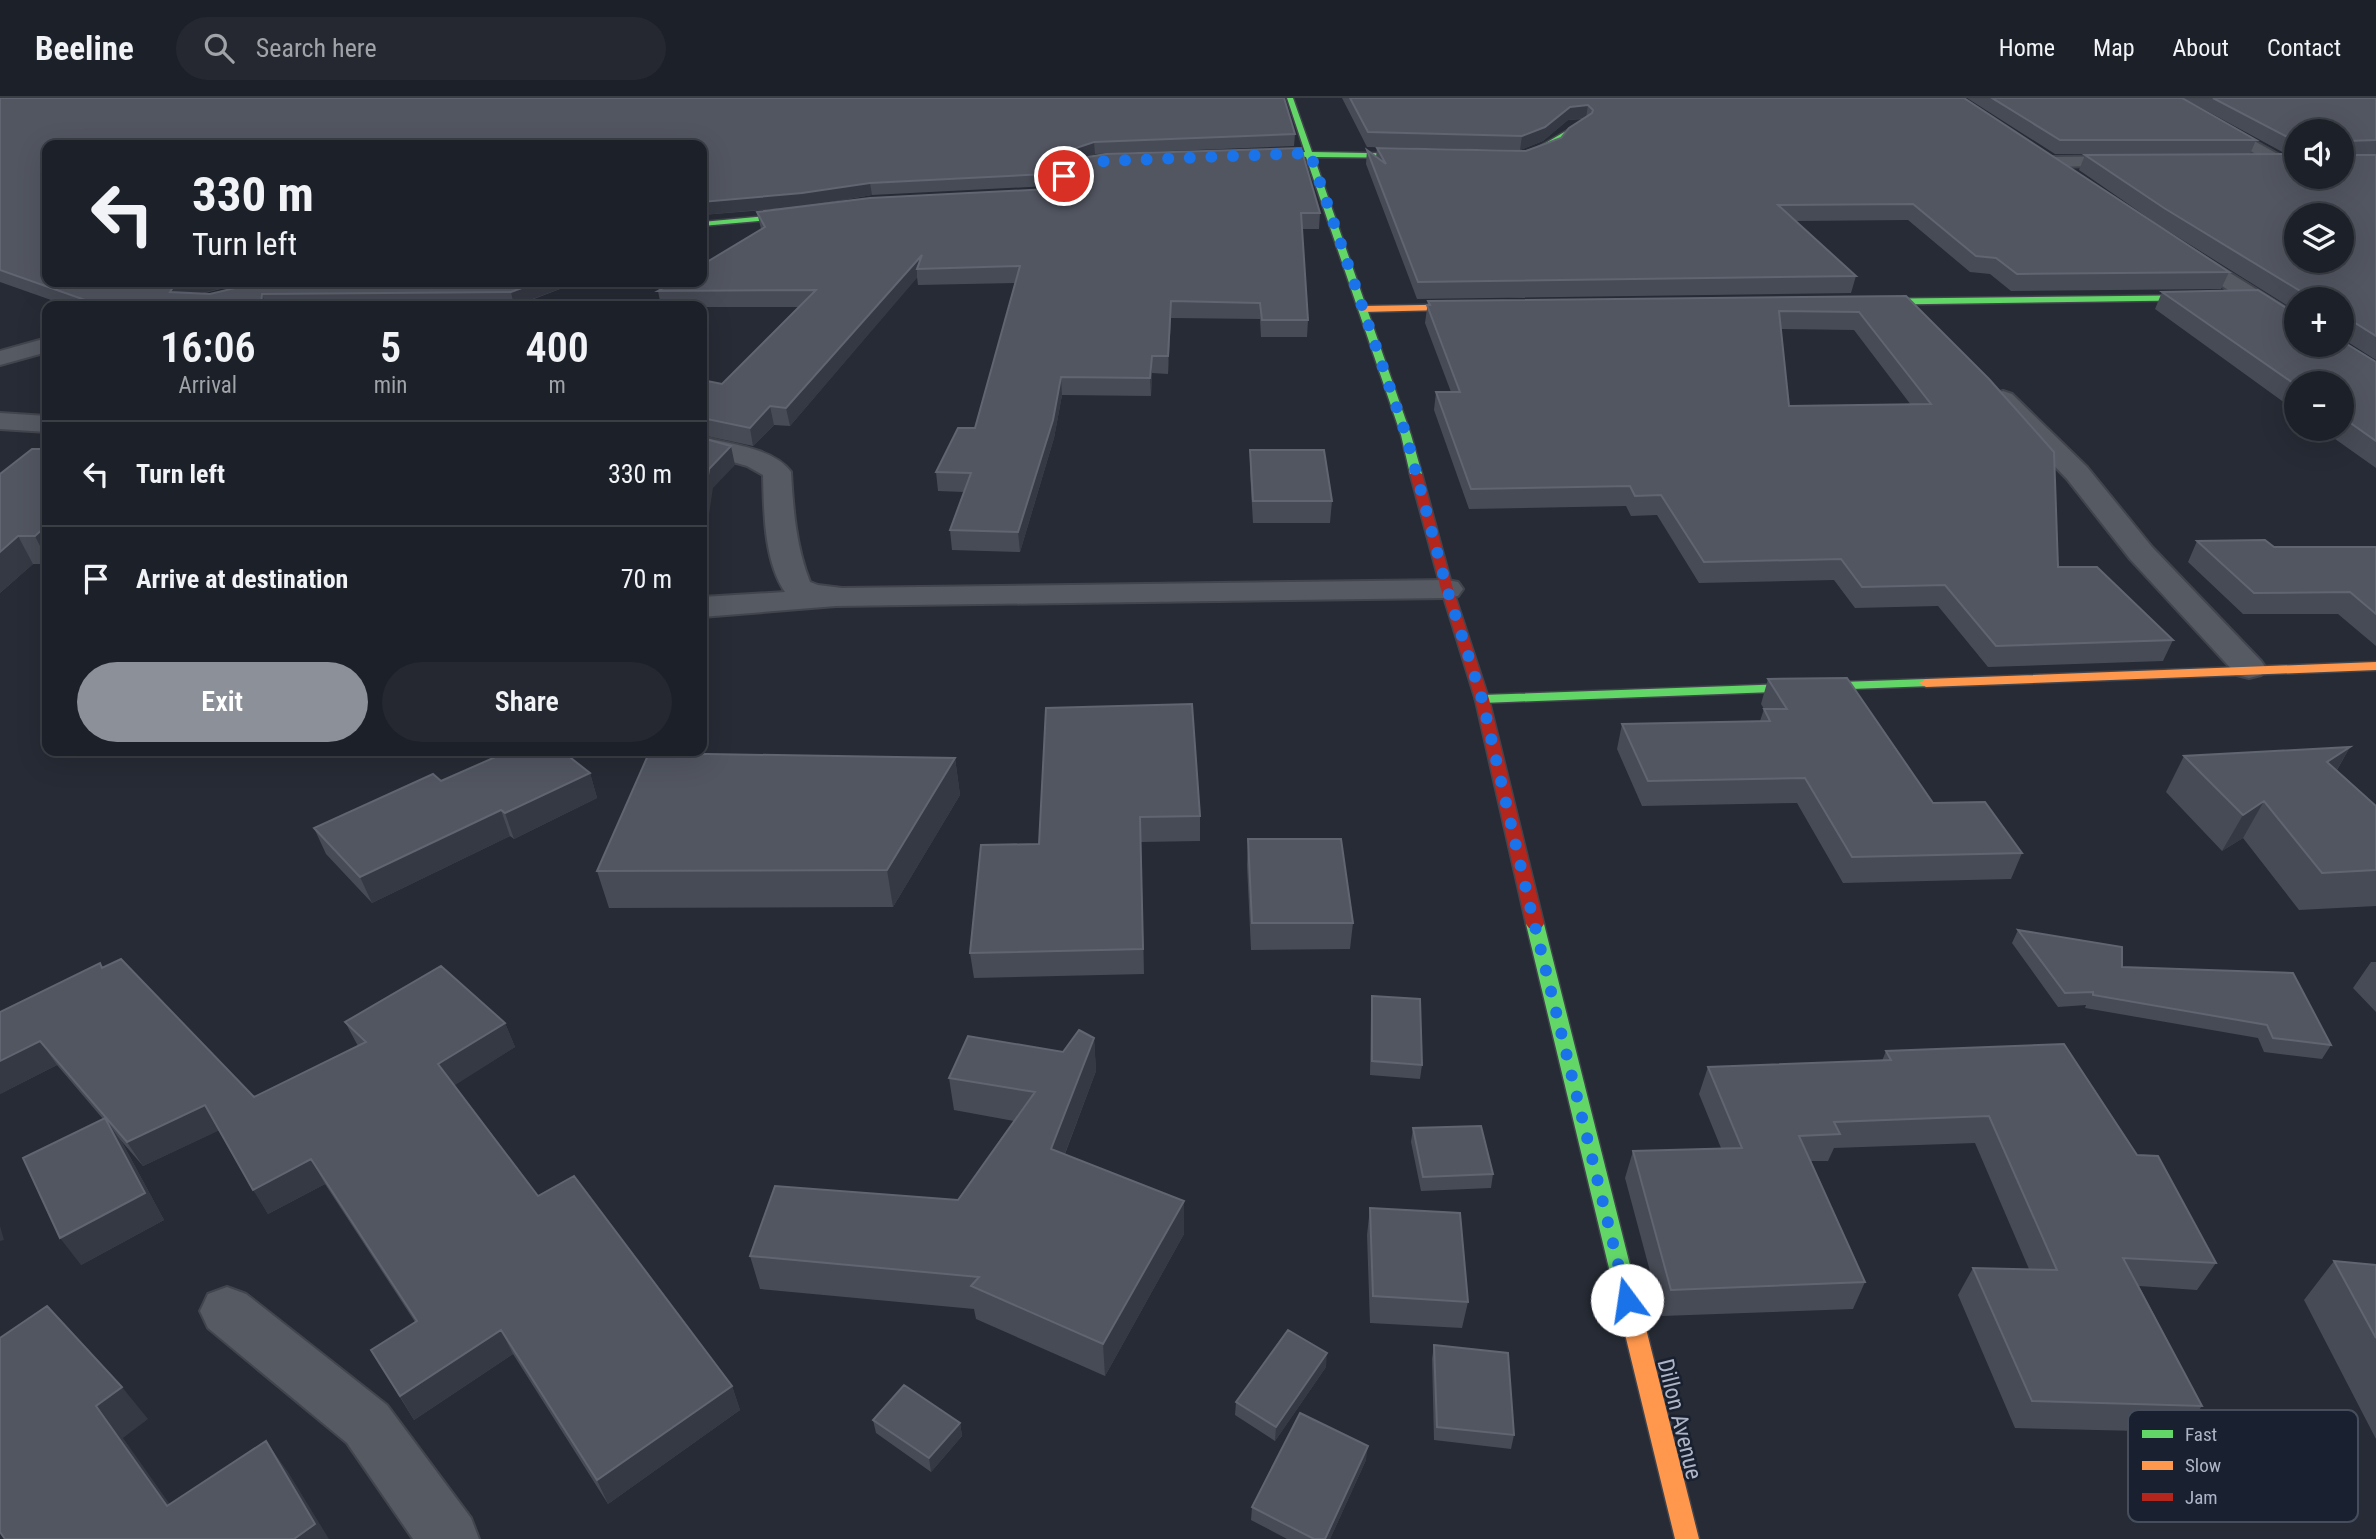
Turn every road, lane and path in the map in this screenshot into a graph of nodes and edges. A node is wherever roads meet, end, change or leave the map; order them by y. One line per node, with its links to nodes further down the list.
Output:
1 (1290, 98): 5 (street, Dillon Avenue)
2 (2165, 98): 10 (street)
3 (1580, 125): 8 (street)
4 (2030, 150): 12 (street)
5 (1310, 153): 6 (street); 7 (street); 24 (street, Dillon Avenue)
6 (1270, 155)
7 (1442, 156)
8 (1495, 158)
9 (1152, 159): 16 (street)
10 (2284, 159)
11 (2152, 161): 12 (street)
12 (2051, 162): 15 (street)
13 (2241, 162): 14 (street)
14 (2284, 162)
15 (2076, 179)
16 (1005, 197)
17 (831, 211): 18 (street)
18 (707, 223)
19 (2172, 245): 20 (street)
20 (2254, 298): 21 (street); 25 (street)
21 (1906, 301): 22 (street); 26 (street)
22 (1837, 302)
23 (1502, 307): 24 (street)
24 (1363, 309): 33 (street, Dillon Avenue)
25 (2284, 317)
26 (1925, 320)
27 (42, 346): 28 (street)
28 (0, 358)
29 (1982, 378): 37 (street)
30 (0, 421): 31 (street)
31 (42, 424)
32 (707, 446): 34 (street)
33 (1447, 589): 34 (street); 38 (street, Dillon Avenue)
34 (842, 597): 35 (street)
35 (707, 607)
36 (2376, 666): 37 (street)
37 (2249, 668): 38 (street)
38 (1482, 699): 41 (street, Dillon Avenue)
39 (227, 1311): 40 (street)
40 (449, 1539)
41 (1686, 1539)

